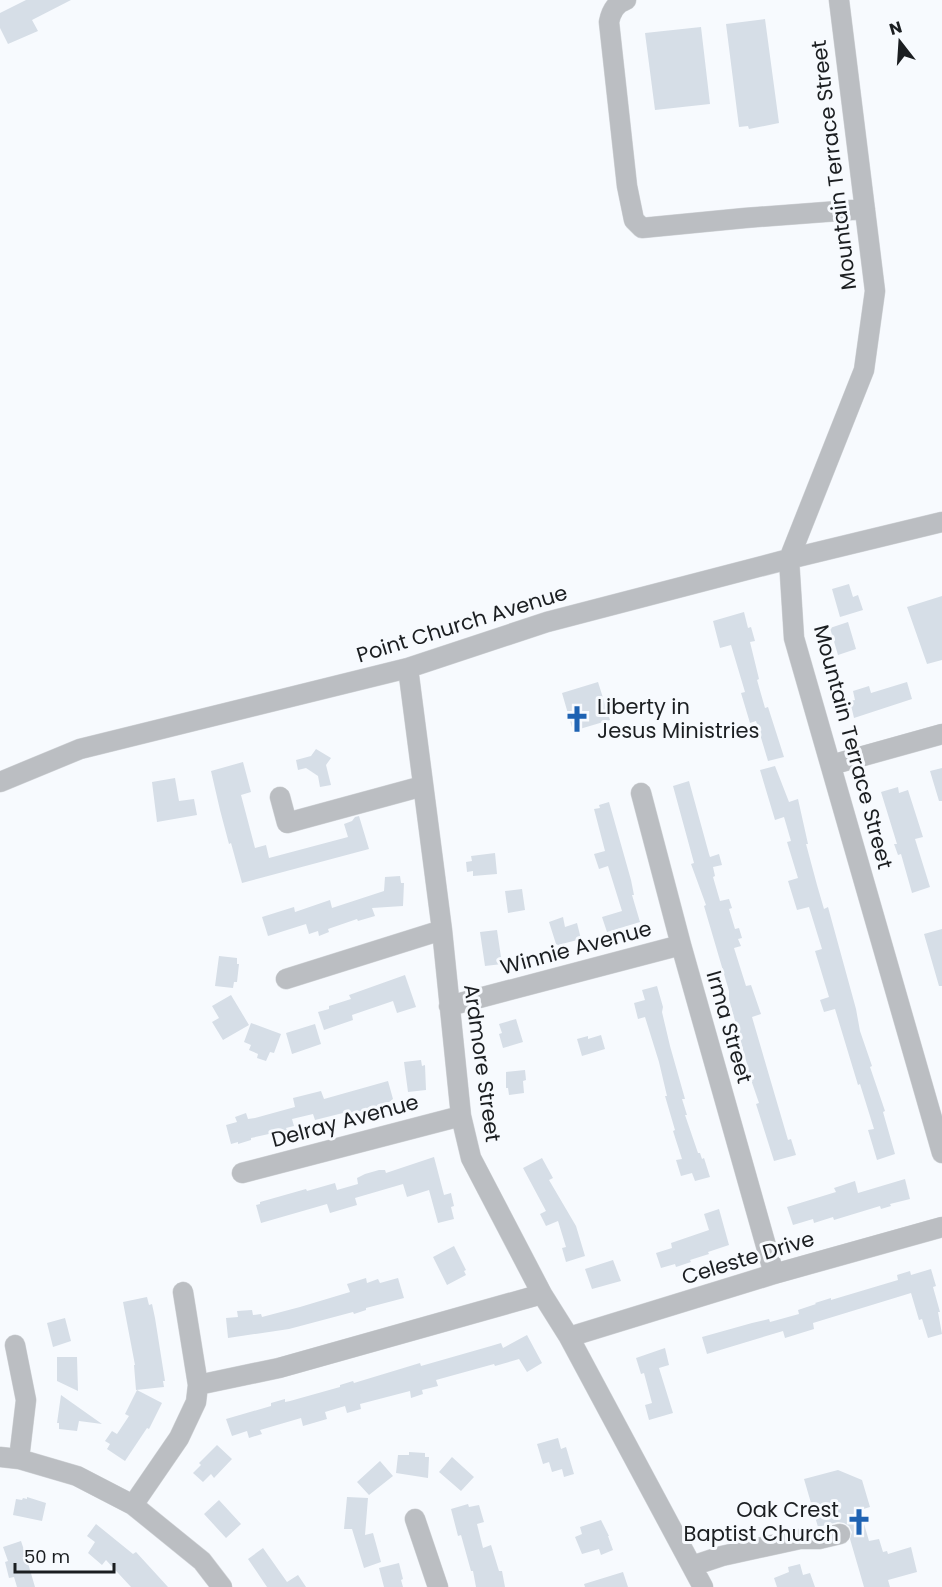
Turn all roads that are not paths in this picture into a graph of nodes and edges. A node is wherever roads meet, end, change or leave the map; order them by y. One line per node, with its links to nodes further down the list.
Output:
1 (626, 0): 3 (street)
2 (839, 0): 3 (street, Mountain Terrace Street)
3 (865, 209): 5 (street, Mountain Terrace Street)
4 (942, 522): 5 (street, Point Church Avenue)
5 (789, 560): 6 (street, Point Church Avenue); 8 (street, Mountain Terrace Street)
6 (408, 668): 9 (street, Point Church Avenue); 10 (street, Ardmore Street)
7 (942, 734): 8 (street)
8 (831, 765): 18 (street, Mountain Terrace Street)
9 (0, 782)
10 (423, 786): 12 (street); 13 (street, Ardmore Street)
11 (641, 793): 14 (street, Irma Street)
12 (280, 797)
13 (442, 930): 15 (street); 16 (street, Ardmore Street)
14 (681, 945): 16 (street, Winnie Avenue); 21 (street, Irma Street)
15 (286, 979)
16 (449, 1006): 17 (street, Ardmore Street)
17 (461, 1116): 19 (street, Delray Avenue); 23 (street, Ardmore Street)
18 (942, 1153)
19 (242, 1173)
20 (942, 1227): 21 (street, Celeste Drive)
21 (774, 1274): 24 (street, Celeste Drive)
22 (183, 1292): 26 (street)
23 (542, 1294): 24 (street, Ardmore Street); 26 (street)
24 (569, 1337): 31 (street, Ardmore Street)
25 (15, 1345): 27 (street)
26 (198, 1384): 28 (street)
27 (10, 1458): 28 (street)
28 (133, 1505): 32 (street)
29 (416, 1519): 33 (street)
30 (840, 1534): 31 (street)
31 (692, 1566): 34 (street, Ardmore Street)
32 (222, 1587)
33 (438, 1587)
34 (703, 1587)

